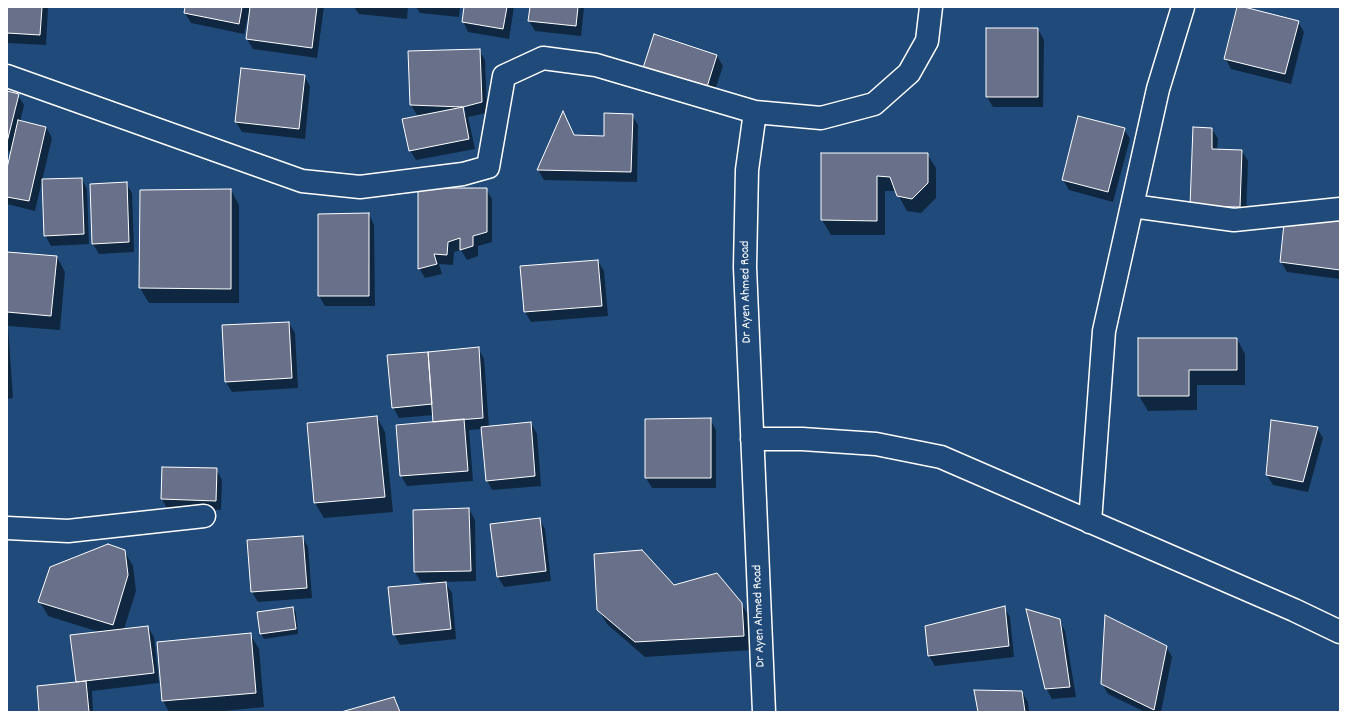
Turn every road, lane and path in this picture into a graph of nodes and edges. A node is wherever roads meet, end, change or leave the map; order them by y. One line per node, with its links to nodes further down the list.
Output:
1 (931, 7): 4 (street)
2 (1183, 7): 5 (street)
3 (7, 76): 4 (street)
4 (755, 112): 7 (street, Dr Ayen Ahmed Road)
5 (1132, 206): 6 (street); 9 (street)
6 (1340, 209)
7 (752, 439): 9 (street); 12 (street, Dr Ayen Ahmed Road)
8 (204, 516): 10 (street)
9 (1090, 522): 11 (street)
10 (7, 528)
11 (1340, 632)
12 (764, 712)

